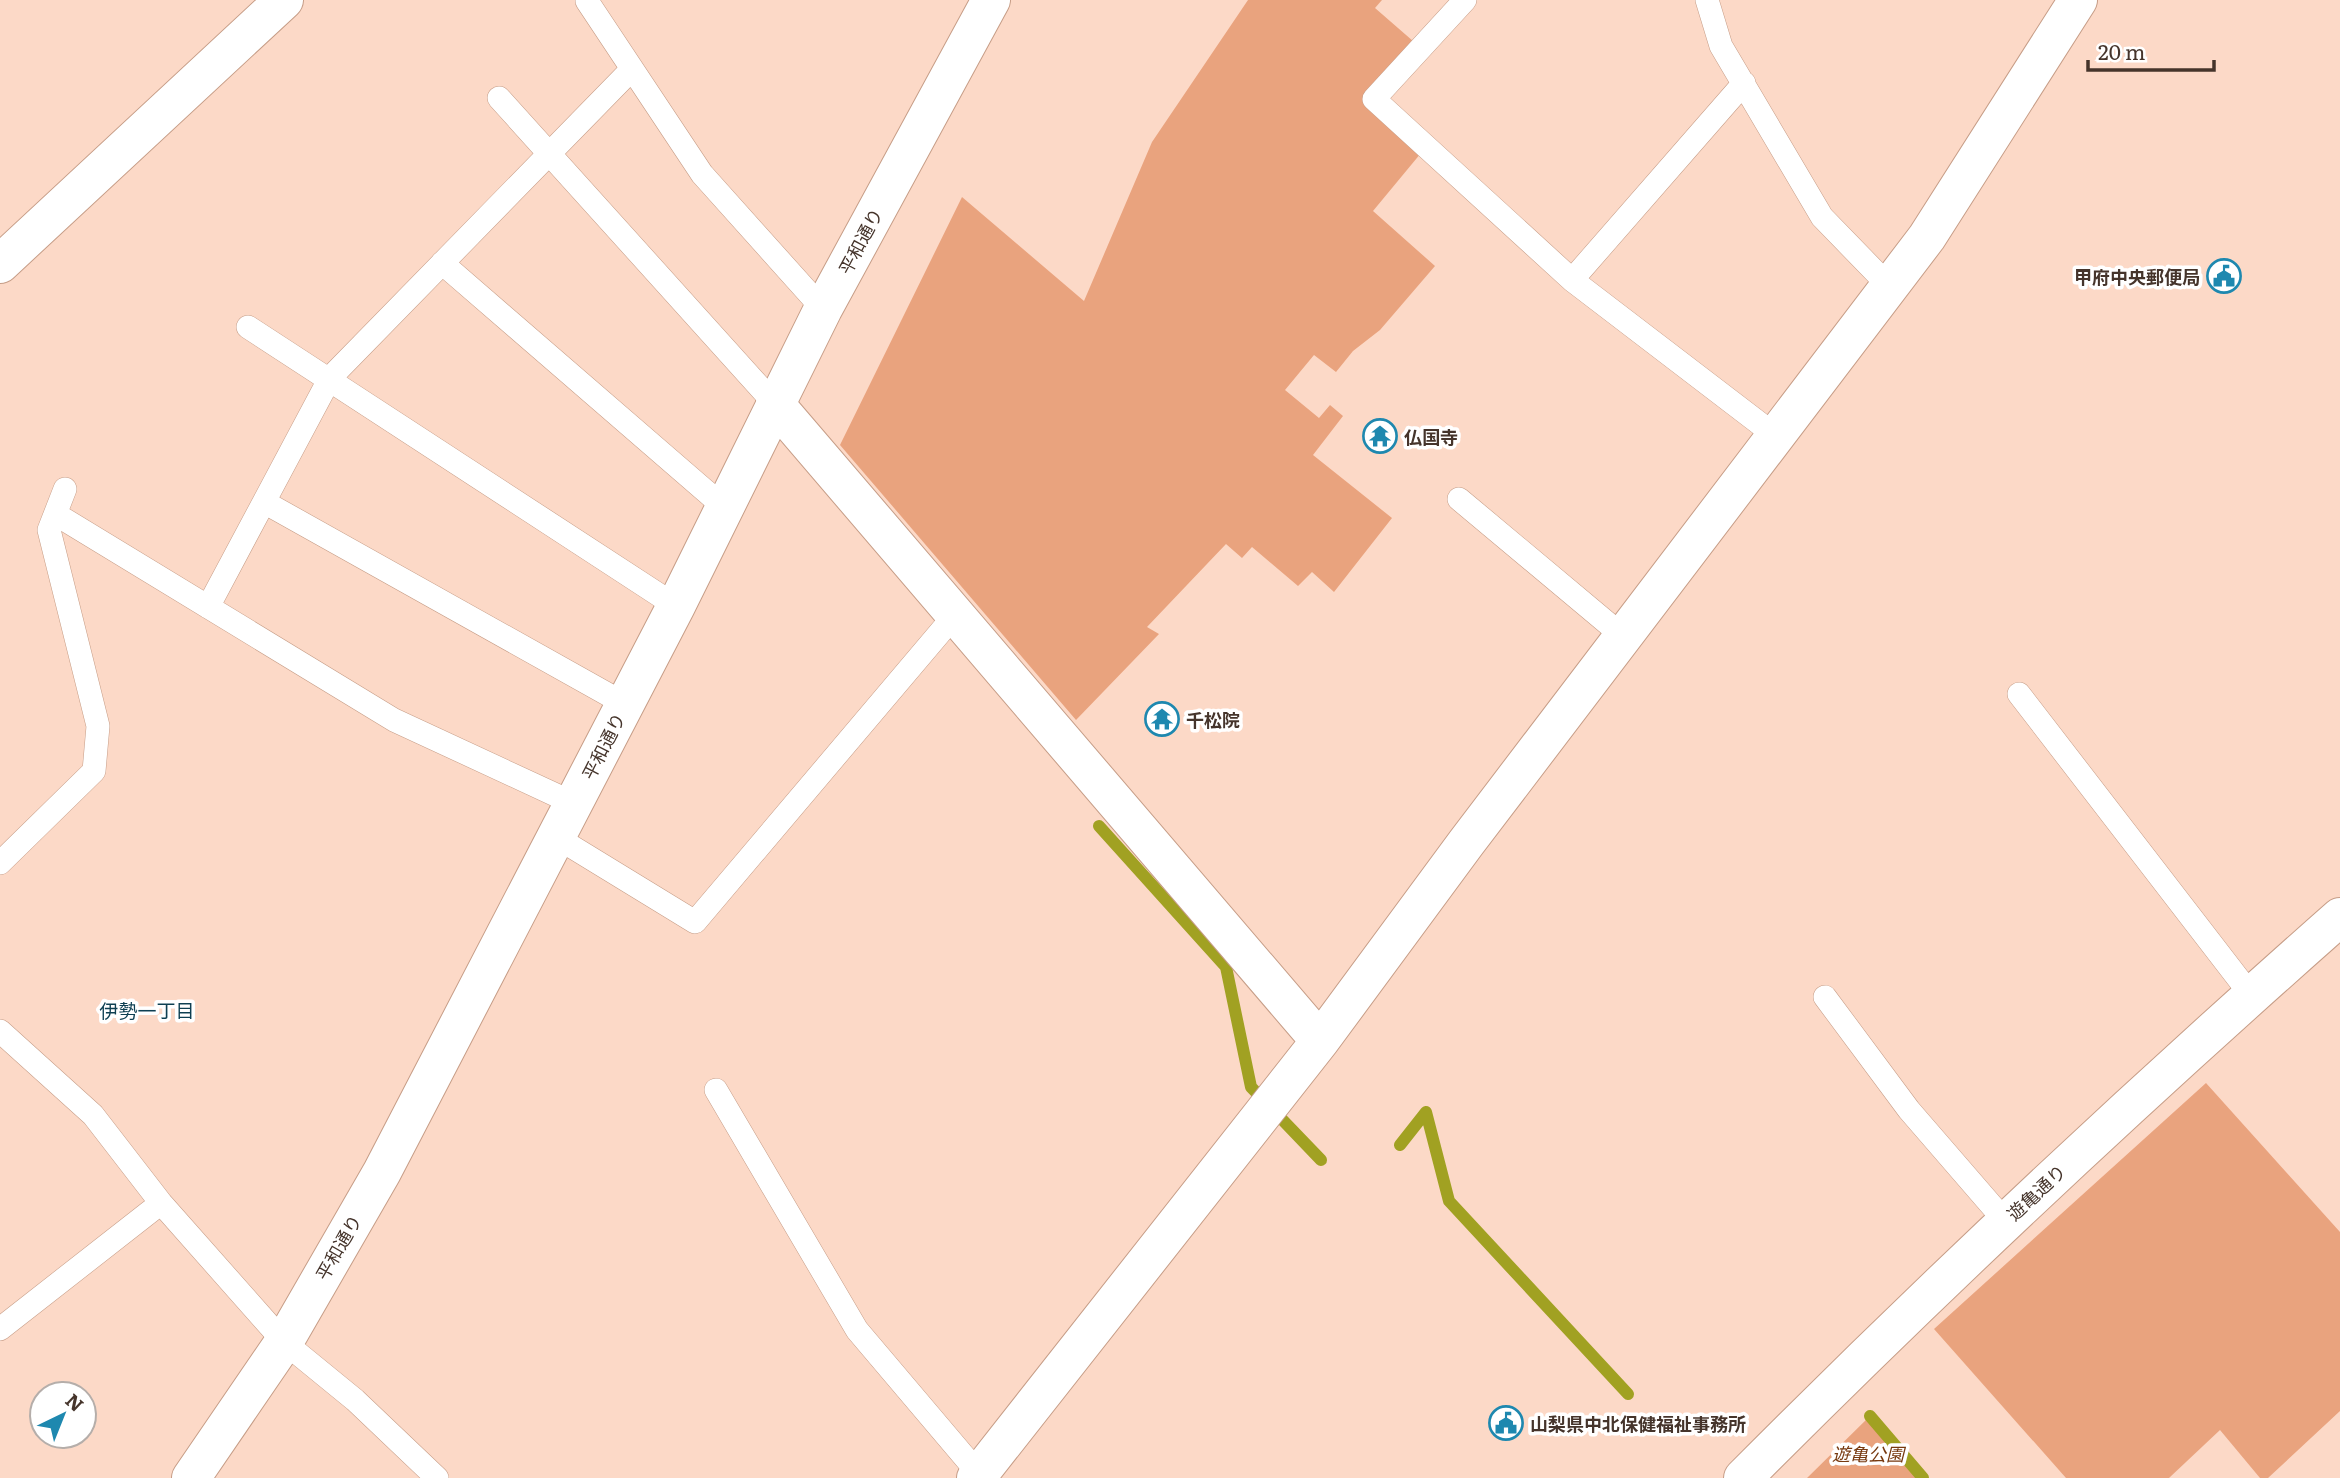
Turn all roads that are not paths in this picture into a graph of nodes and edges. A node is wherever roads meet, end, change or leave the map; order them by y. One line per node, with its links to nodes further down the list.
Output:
1 (284, 0): 12 (main road)
2 (991, 0): 15 (main road, 平和通り)
3 (1465, 0): 13 (lane)
4 (1707, 0): 8 (lane)
5 (2078, 0): 14 (main road)
6 (587, 1): 7 (lane)
7 (632, 69): 10 (lane); 15 (lane)
8 (1744, 83): 13 (lane); 14 (lane)
9 (499, 98): 10 (lane)
10 (549, 152): 11 (lane); 18 (lane)
11 (442, 263): 17 (lane); 23 (lane)
12 (0, 264)
13 (1572, 281): 19 (lane)
14 (1889, 286): 19 (main road)
15 (824, 309): 18 (main road, 平和通り)
16 (248, 327): 17 (lane)
17 (330, 379): 22 (lane); 25 (lane)
18 (775, 404): 23 (main road, 平和通り); 27 (main road)
19 (1776, 436): 28 (main road)
20 (65, 489): 24 (lane)
21 (1459, 499): 28 (lane)
22 (264, 502): 26 (lane); 30 (lane)
23 (724, 507): 25 (main road, 平和通り)
24 (58, 514): 26 (lane); 33 (lane)
25 (676, 606): 30 (main road, 平和通り)
26 (208, 607): 31 (lane)
27 (954, 615): 32 (lane); 38 (main road)
28 (1624, 637): 38 (main road)
29 (2019, 694): 35 (lane)
30 (625, 704): 31 (main road, 平和通り)
31 (573, 803): 32 (main road, 平和通り)
32 (556, 837): 43 (main road, 平和通り)
33 (0, 863)
34 (2340, 917): 35 (main road, 遊亀通り)
35 (2251, 995): 41 (main road, 遊亀通り)
36 (1825, 997): 41 (lane)
37 (0, 1031): 40 (lane)
38 (1320, 1041): 44 (main road)
39 (716, 1090): 44 (lane)
40 (162, 1203): 42 (lane); 43 (lane)
41 (2005, 1221): 47 (main road, 遊亀通り)
42 (0, 1329)
43 (285, 1342): 45 (main road, 平和通り); 46 (lane)
44 (978, 1476)
45 (191, 1478)
46 (437, 1478)
47 (1743, 1478)

